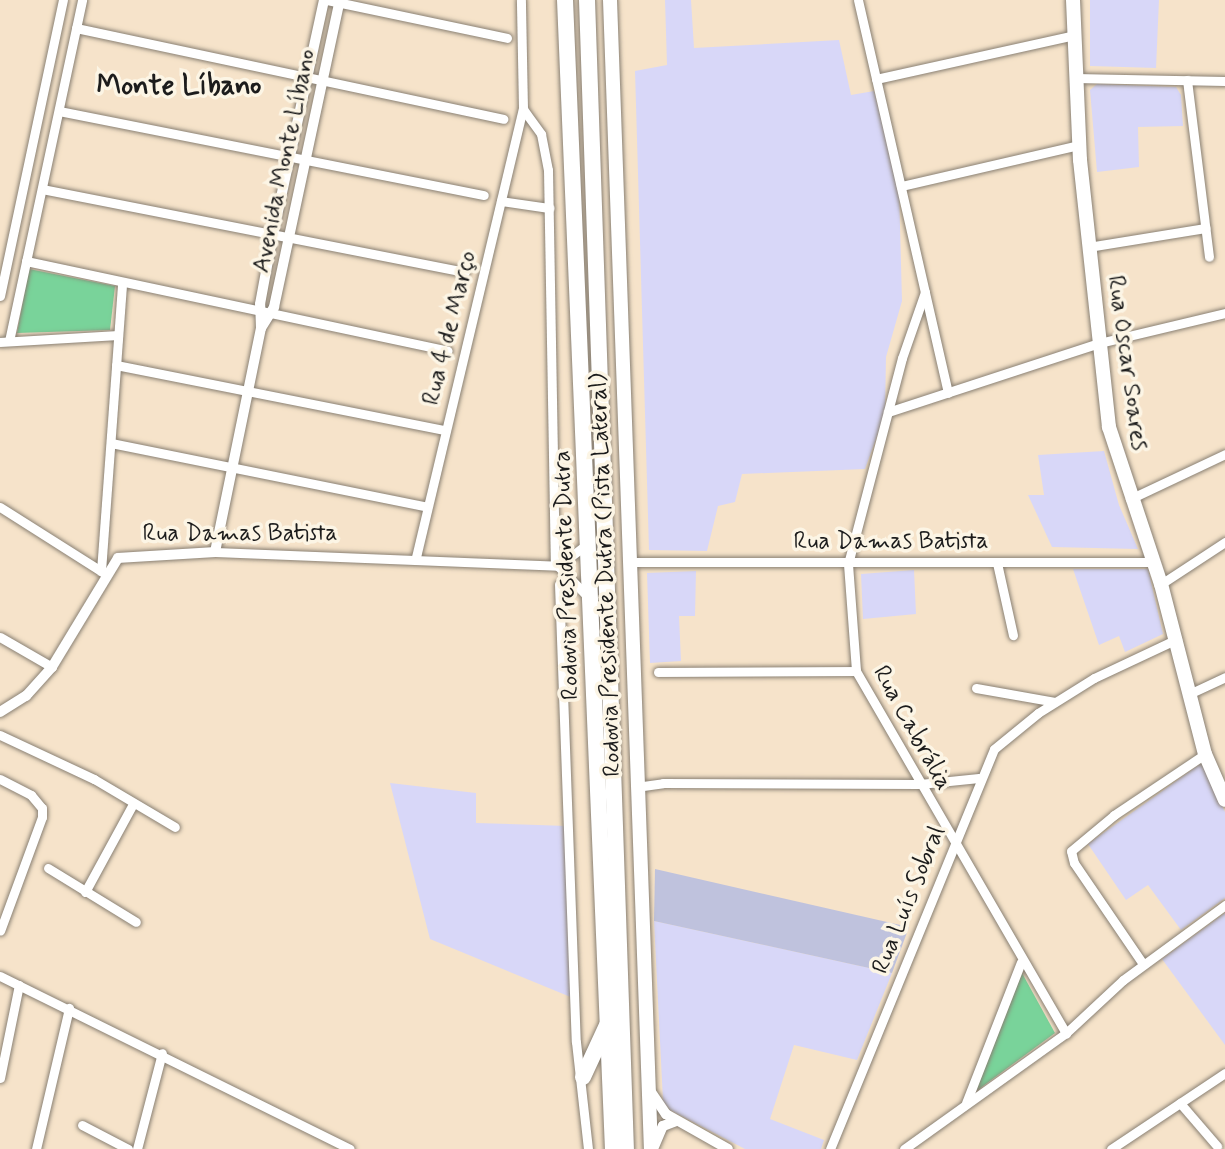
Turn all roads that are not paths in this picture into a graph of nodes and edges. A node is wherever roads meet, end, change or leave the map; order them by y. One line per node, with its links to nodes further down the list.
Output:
1 (63, 0): 39 (street)
2 (82, 0): 10 (street)
3 (521, 0): 19 (street, Rua 4 de Março)
4 (565, 0): 59 (highway, Rodovia Presidente Dutra)
5 (587, 0): 121 (highway, Rodovia Presidente Dutra)
6 (610, 0): 63 (main road, Rodovia Presidente Dutra (Pista Lateral))
7 (858, 0): 15 (street)
8 (1073, 0): 11 (main road, Rua Oscar Soares)
9 (333, 1): 12 (street); 13 (street, Avenida Monte Líbano); 17 (street, Avenida Monte Líbano)
10 (76, 28): 13 (street); 20 (street)
11 (1074, 35): 14 (main road, Rua Oscar Soares); 15 (street)
12 (508, 38)
13 (308, 78): 17 (street); 23 (street, Avenida Monte Líbano)
14 (1075, 78): 16 (street); 22 (main road, Rua Oscar Soares)
15 (876, 79): 25 (street)
16 (1187, 80): 18 (street); 30 (street)
17 (326, 81): 21 (street); 24 (street, Avenida Monte Líbano)
18 (1225, 81)
19 (523, 109): 28 (street, Rua 4 de Março); 29 (street)
20 (59, 111): 23 (street); 26 (street)
21 (503, 119)
22 (1079, 145): 25 (street); 33 (main road, Rua Oscar Soares)
23 (291, 157): 24 (street); 31 (street, Avenida Monte Líbano)
24 (307, 161): 27 (street); 32 (street, Avenida Monte Líbano)
25 (901, 186): 38 (street)
26 (42, 189): 31 (street); 35 (street)
27 (484, 195)
28 (501, 201): 29 (street); 52 (street, Rua 4 de Março)
29 (549, 208): 67 (street)
30 (1205, 228): 33 (street); 34 (street)
31 (273, 234): 32 (street); 40 (street, Avenida Monte Líbano)
32 (290, 238): 36 (street); 42 (street, Avenida Monte Líbano)
33 (1088, 247): 46 (main road, Rua Oscar Soares)
34 (1209, 257)
35 (26, 261): 37 (street); 45 (street)
36 (465, 272)
37 (122, 283): 40 (street); 44 (street)
38 (925, 292): 50 (street); 51 (street, Rua Cabrália)
39 (0, 296)
40 (259, 313): 42 (street); 43 (street, Avenida Monte Líbano)
41 (1225, 313): 46 (street)
42 (272, 315): 43 (street, Avenida Monte Líbano); 47 (street)
43 (261, 328): 49 (street, Avenida Monte Líbano)
44 (118, 335): 45 (street); 48 (street)
45 (3, 340)
46 (1099, 343): 50 (street); 56 (main road, Rua Oscar Soares)
47 (448, 351)
48 (116, 365): 49 (street); 53 (street)
49 (248, 391): 52 (street); 55 (street, Avenida Monte Líbano)
50 (948, 393): 51 (street)
51 (888, 412): 66 (street, Rua Cabrália)
52 (445, 430): 58 (street, Rua 4 de Março)
53 (111, 443): 55 (street); 68 (street)
54 (1225, 454): 56 (street)
55 (233, 469): 58 (street); 61 (street, Avenida Monte Líbano)
56 (1130, 499): 64 (main road, Rua Oscar Soares)
57 (0, 507): 68 (street)
58 (427, 507): 62 (street, Rua 4 de Março)
59 (589, 542): 67 (street); 71 (highway, Rodovia Presidente Dutra)
60 (1225, 542): 70 (street)
61 (215, 552): 62 (street, Rua Damas Batista); 68 (street, Rua Damas Batista)
62 (416, 556): 67 (street, Rua Damas Batista)
63 (629, 562): 66 (street, Rua Damas Batista); 88 (main road, Rodovia Presidente Dutra (Pista Lateral))
64 (1153, 562): 65 (street, Rua Damas Batista); 70 (main road, Rua Oscar Soares)
65 (997, 563): 66 (street, Rua Damas Batista); 72 (street)
66 (848, 564): 76 (street, Rua Cabrália)
67 (557, 565): 71 (street)
68 (103, 573): 75 (street, Rua Damas Batista)
69 (559, 584): 107 (street)
70 (1161, 584): 74 (main road, Rua Oscar Soares)
71 (589, 599): 103 (highway, Rodovia Presidente Dutra)
72 (1013, 635)
73 (0, 637): 75 (street)
74 (1177, 639): 80 (main road, Rua Oscar Soares); 81 (street, Rua Luís Sobral)
75 (52, 667): 82 (street, Rua Damas Batista)
76 (856, 671): 77 (street); 87 (street, Rua Cabrália)
77 (658, 672)
78 (1225, 678): 80 (street)
79 (976, 688): 81 (street)
80 (1189, 694): 84 (main road, Rua Oscar Soares)
81 (1055, 702): 85 (street, Rua Luís Sobral)
82 (0, 712)
83 (0, 735): 90 (street)
84 (1205, 754): 89 (main road, Rua Oscar Soares); 99 (street)
85 (979, 778): 87 (street); 92 (street, Rua Luís Sobral)
86 (0, 779): 97 (street)
87 (920, 784): 88 (street); 92 (street, Rua Cabrália)
88 (636, 787): 109 (main road, Rodovia Presidente Dutra (Pista Lateral))
89 (1225, 800)
90 (133, 804): 91 (street); 94 (street)
91 (175, 827)
92 (954, 841): 98 (street, Rua Cabrália); 124 (street, Rua Luís Sobral)
93 (48, 868): 94 (street)
94 (85, 892): 96 (street)
95 (1225, 905): 99 (street)
96 (136, 922)
97 (0, 931)
98 (1021, 961): 104 (street, Rua Cabrália); 110 (street)
99 (1143, 964): 104 (street)
100 (0, 976): 101 (street)
101 (19, 985): 102 (street); 108 (street)
102 (69, 1008): 105 (street); 115 (street)
103 (608, 1023): 107 (highway); 120 (highway, Rodovia Presidente Dutra)
104 (1066, 1033): 110 (street)
105 (162, 1053): 117 (street); 118 (street)
106 (1225, 1073): 111 (street)
107 (583, 1077): 119 (street)
108 (0, 1078)
109 (648, 1086): 112 (street); 122 (main road, Rodovia Presidente Dutra (Pista Lateral))
110 (965, 1103): 125 (street)
111 (1180, 1103): 114 (street); 126 (street)
112 (676, 1121): 122 (street); 123 (street)
113 (82, 1125): 116 (street)
114 (1217, 1146)
115 (36, 1149)
116 (128, 1149)
117 (138, 1149)
118 (350, 1149)
119 (588, 1149)
120 (613, 1149)
121 (626, 1149)
122 (652, 1149)
123 (728, 1149)
124 (830, 1149)
125 (904, 1149)
126 (1111, 1149)

